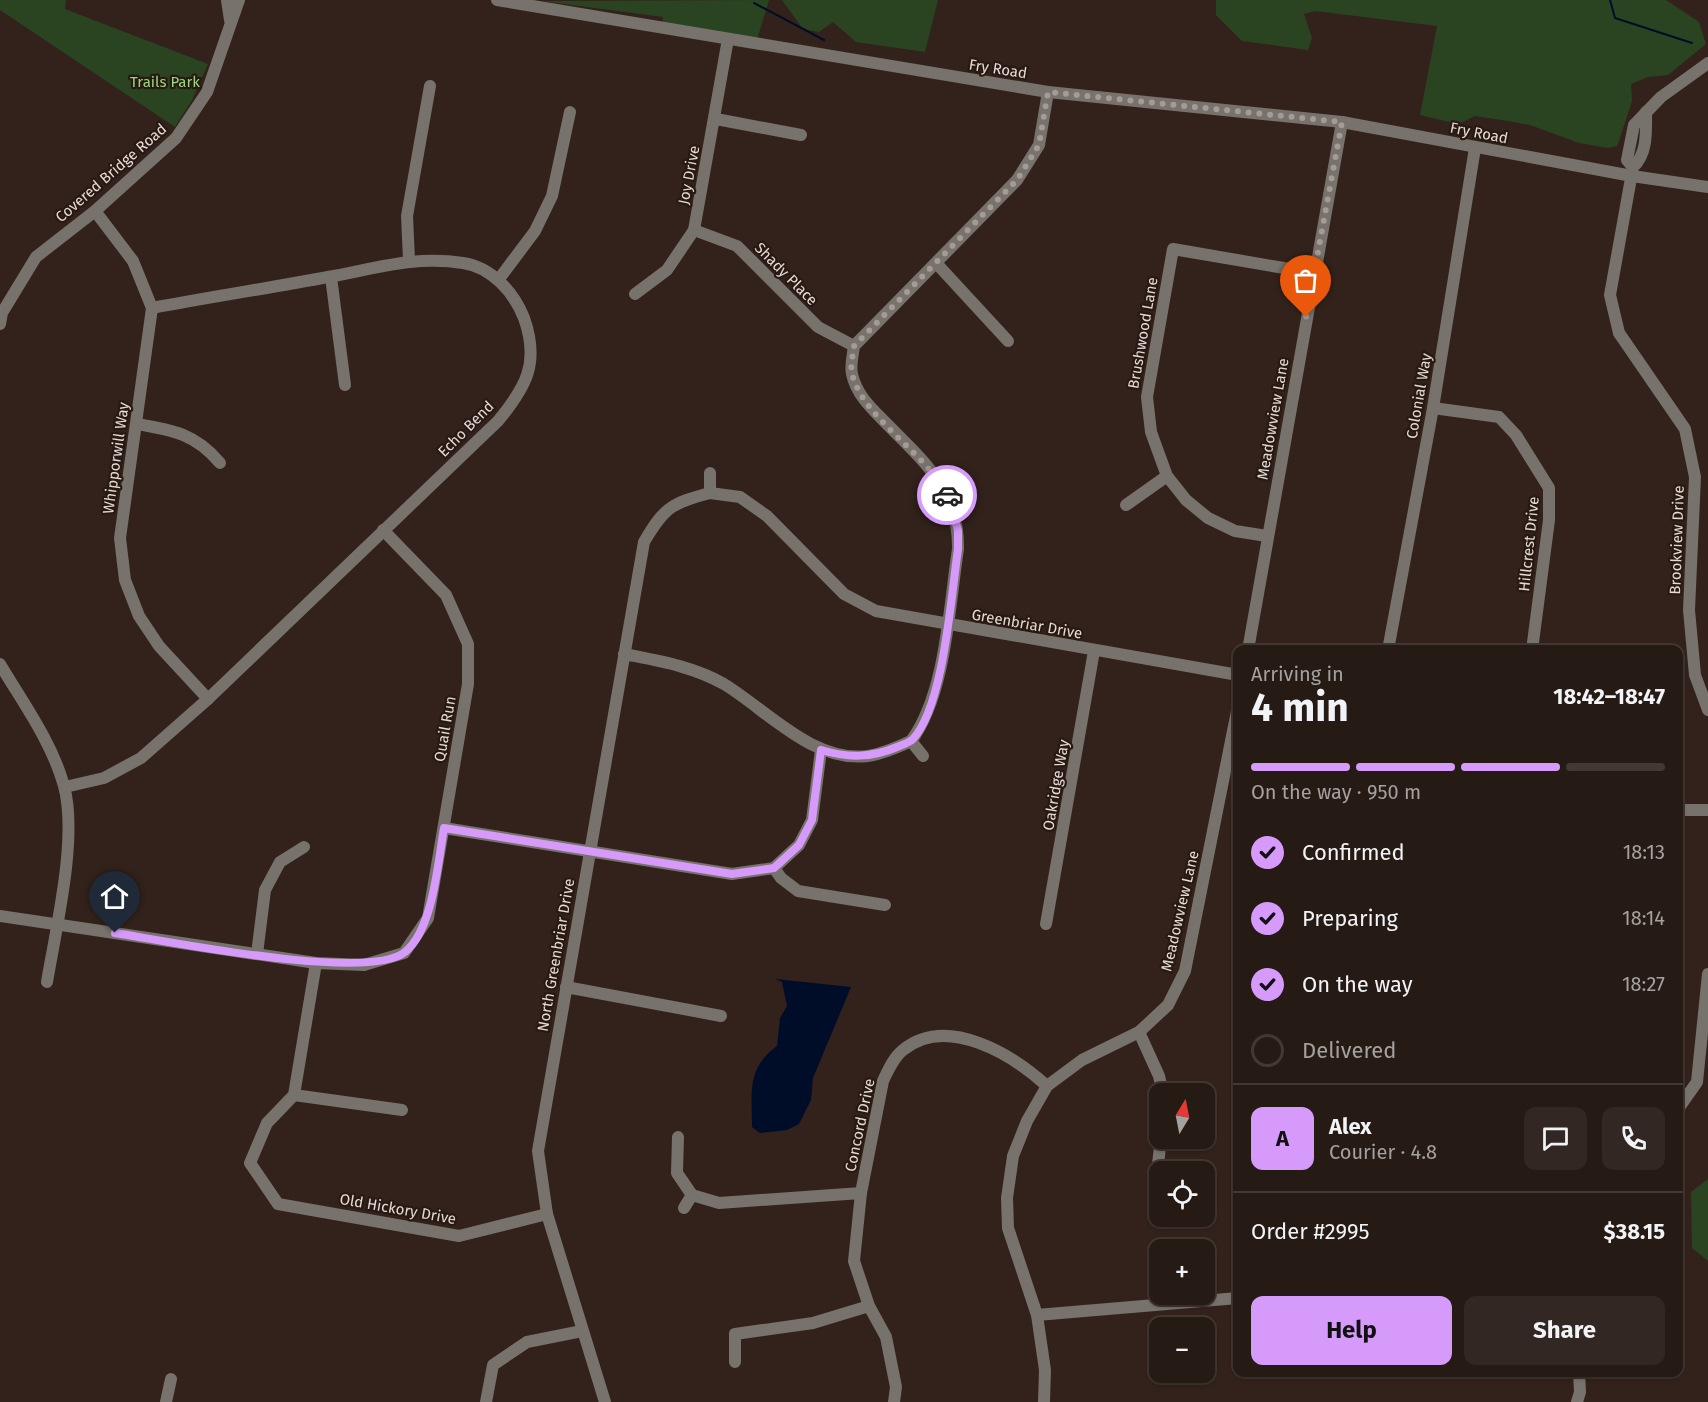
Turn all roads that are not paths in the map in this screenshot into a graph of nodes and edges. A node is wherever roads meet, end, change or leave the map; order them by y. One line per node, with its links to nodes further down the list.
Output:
1 (227, 0): 4 (street)
2 (239, 0): 4 (street, Covered Bridge Road)
3 (497, 0): 5 (street, Fry Road)
4 (230, 22): 16 (street, Covered Bridge Road)
5 (728, 39): 8 (street, Fry Road); 10 (street, Joy Drive)
6 (1708, 63): 14 (street, Brookview Drive)
7 (430, 86): 18 (street)
8 (1048, 92): 11 (street, Fry Road); 19 (street)
9 (570, 112): 22 (street)
10 (716, 119): 12 (street); 17 (street, Joy Drive)
11 (1342, 122): 13 (street, Fry Road); 20 (street, Meadowview Lane)
12 (801, 135)
13 (1475, 148): 14 (street, Fry Road); 29 (street, Colonial Way)
14 (1632, 172): 15 (street, Fry Road); 47 (street, Brookview Drive)
15 (1708, 188)
16 (95, 211): 24 (street, Whipporwill Way); 25 (street, Covered Bridge Road)
17 (694, 230): 23 (street, Joy Drive); 27 (street, Shady Place)
18 (410, 260): 21 (street, Echo Bend); 22 (street, Echo Bend)
19 (937, 264): 26 (street); 27 (street)
20 (1313, 273): 33 (street, Brushwood Lane); 37 (street, Meadowview Lane)
21 (331, 277): 24 (street, Echo Bend); 28 (street)
22 (499, 279): 36 (street, Echo Bend)
23 (635, 294)
24 (152, 308): 30 (street, Whipporwill Way)
25 (0, 324)
26 (1008, 340)
27 (854, 346): 38 (street)
28 (345, 385)
29 (1433, 408): 40 (street, Colonial Way); 41 (street, Hillcrest Drive)
30 (137, 424): 31 (street); 46 (street, Whipporwill Way)
31 (220, 463)
32 (710, 473): 34 (street)
33 (1167, 476): 35 (street); 37 (street, Brushwood Lane)
34 (710, 494): 38 (street, Greenbriar Drive); 43 (street, North Greenbriar Drive)
35 (1126, 505)
36 (383, 530): 46 (street, Echo Bend); 55 (street, Quail Run)
37 (1267, 536): 39 (street, Meadowview Lane)
38 (947, 625): 42 (street, Greenbriar Drive); 49 (street)
39 (1249, 645)
40 (1389, 645)
41 (1533, 645)
42 (1094, 651): 45 (street, Greenbriar Drive); 62 (street, Oakridge Way)
43 (624, 654): 50 (street); 57 (street, North Greenbriar Drive)
44 (0, 664): 52 (street)
45 (1233, 674)
46 (208, 699): 52 (street, Echo Bend)
47 (1708, 710)
48 (1233, 731): 69 (street, Meadowview Lane)
49 (911, 741): 50 (street); 51 (street)
50 (821, 750): 58 (street)
51 (923, 756)
52 (65, 787): 61 (street)
53 (1683, 810): 54 (street)
54 (1708, 810)
55 (444, 828): 57 (street); 64 (street, Quail Run)
56 (304, 847): 63 (street)
57 (589, 850): 58 (street); 67 (street, North Greenbriar Drive)
58 (774, 868): 59 (street)
59 (885, 905)
60 (0, 916): 61 (street)
61 (56, 924): 63 (street); 66 (street)
62 (1046, 924)
63 (257, 954): 64 (street)
64 (316, 963): 72 (street)
65 (1708, 974): 73 (street)
66 (47, 982)
67 (566, 987): 68 (street); 79 (street, North Greenbriar Drive)
68 (721, 1016)
69 (1139, 1032): 70 (street); 71 (street, Meadowview Lane)
70 (1161, 1083)
71 (1047, 1086): 76 (street, Concord Drive); 82 (street, Meadowview Lane)
72 (294, 1095): 74 (street); 79 (street, Old Hickory Drive)
73 (1683, 1102)
74 (402, 1110)
75 (678, 1137): 77 (street)
76 (861, 1193): 77 (street); 81 (street, Concord Drive)
77 (692, 1195): 78 (street)
78 (684, 1208)
79 (547, 1214): 83 (street, North Greenbriar Drive)
80 (1233, 1298): 82 (street)
81 (869, 1306): 84 (street); 90 (street, Concord Drive)
82 (1037, 1315): 91 (street, Meadowview Lane)
83 (582, 1331): 88 (street); 89 (street, North Greenbriar Drive)
84 (735, 1362)
85 (1579, 1377): 92 (street)
86 (171, 1379): 87 (street)
87 (166, 1402)
88 (486, 1402)
89 (605, 1402)
90 (894, 1402)
91 (1044, 1402)
92 (1577, 1402)

